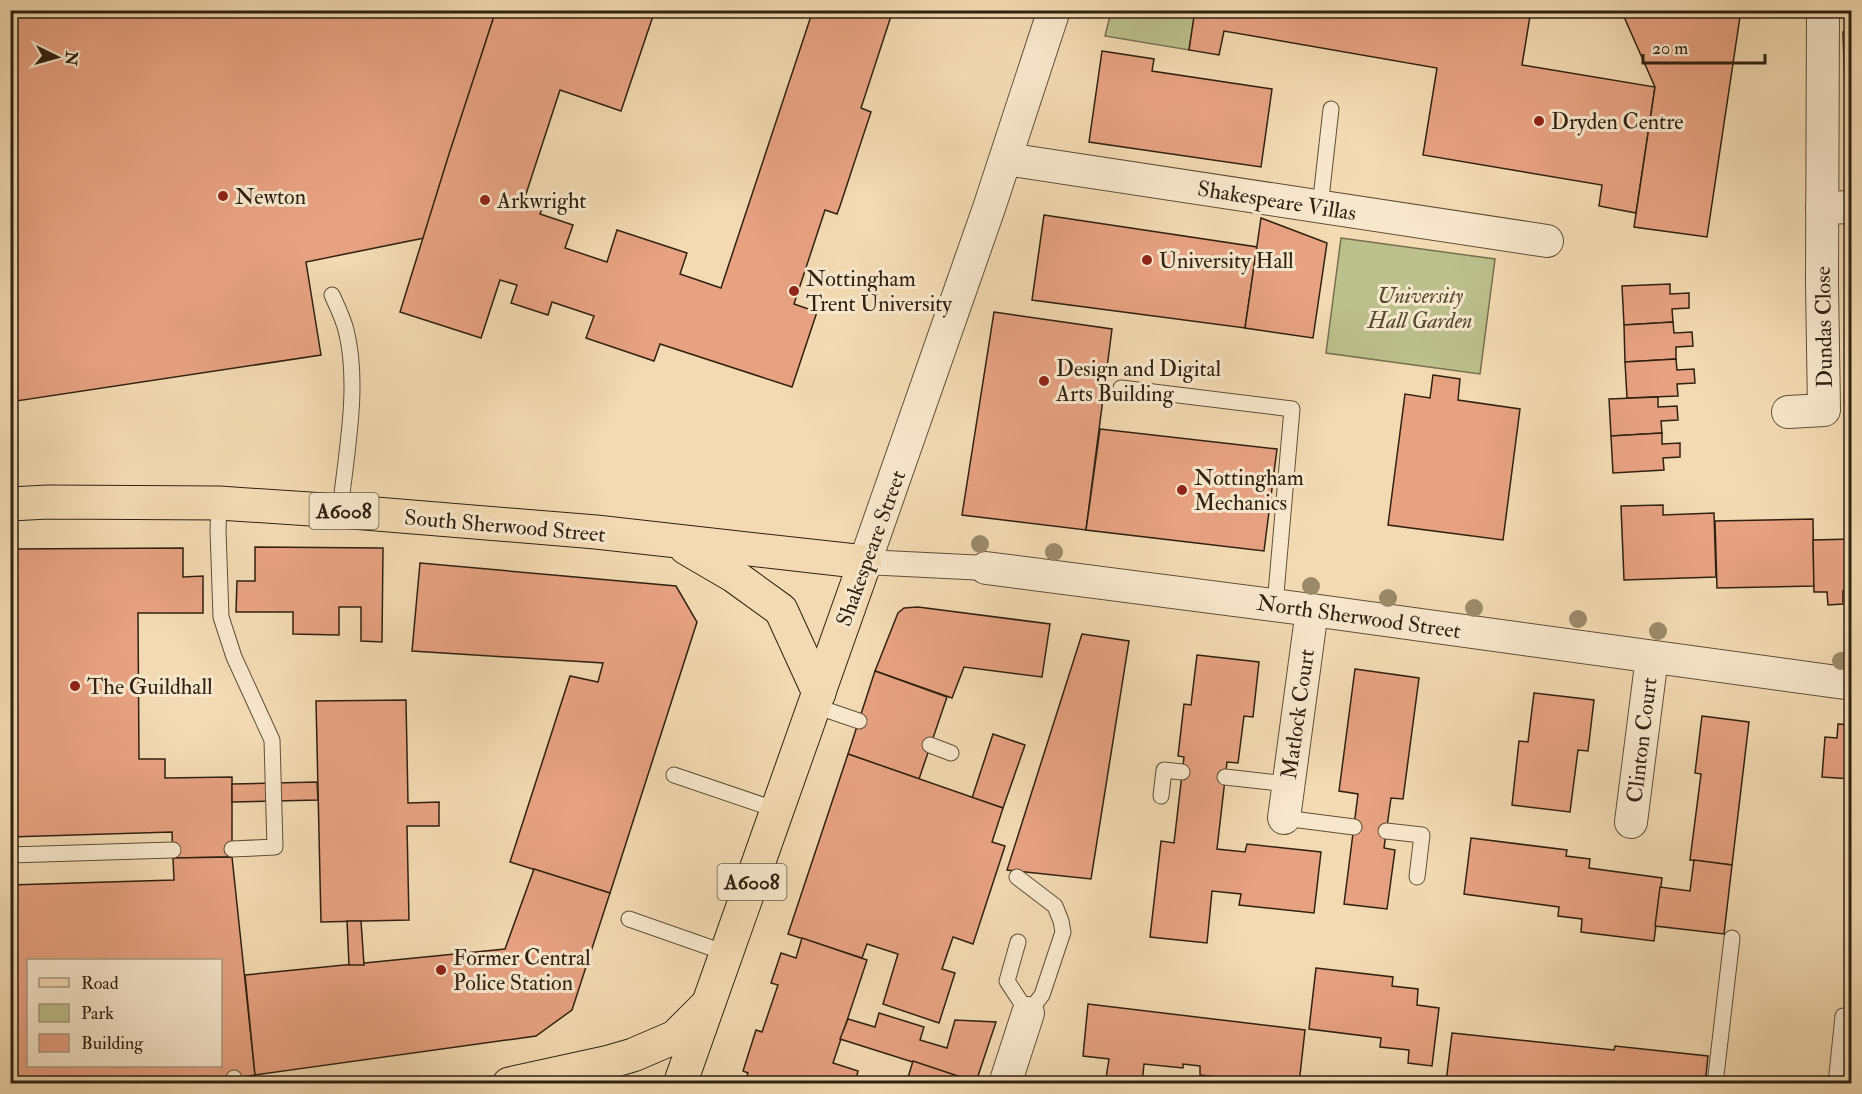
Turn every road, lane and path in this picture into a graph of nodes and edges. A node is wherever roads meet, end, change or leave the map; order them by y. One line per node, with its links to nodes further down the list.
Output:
1 (1054, 10): 4 (street, Shakespeare Street)
2 (1823, 10): 6 (street, Dundas Close)
3 (1331, 109): 5 (lane)
4 (1006, 159): 5 (street, Shakespeare Villas); 15 (street, Shakespeare Street)
5 (1320, 207): 7 (street, Shakespeare Villas)
6 (1837, 207): 10 (street, Dundas Close)
7 (1547, 242)
8 (332, 295): 13 (lane)
9 (1121, 388): 17 (lane)
10 (1788, 412)
11 (219, 503): 12 (main road, South Sherwood Street / A6008); 13 (main road, South Sherwood Street / A6008); 35 (lane)
12 (10, 504)
13 (340, 511): 14 (main road, South Sherwood Street / A6008)
14 (676, 542): 15 (main road, South Sherwood Street / A6008); 21 (main road, South Sherwood Street / A6008)
15 (865, 562): 16 (street, North Sherwood Street); 21 (main road, Shakespeare Street / A6008)
16 (986, 568): 17 (street, North Sherwood Street)
17 (1275, 605): 18 (street, North Sherwood Street)
18 (1312, 610): 19 (street, North Sherwood Street); 28 (street, Matlock Court)
19 (1652, 657): 20 (street, North Sherwood Street); 32 (street, Clinton Court)
20 (1851, 684)
21 (817, 699): 22 (lane); 30 (main road, Shakespeare Street / A6008)
22 (859, 721)
23 (930, 745): 24 (lane)
24 (951, 753)
25 (1182, 772): 29 (lane)
26 (674, 775): 30 (lane)
27 (1225, 777): 28 (lane)
28 (1287, 784): 31 (street, Matlock Court)
29 (1161, 796)
30 (777, 810): 43 (main road, Shakespeare Street / A6008)
31 (1284, 818): 33 (lane)
32 (1631, 822)
33 (1354, 827)
34 (1386, 831): 39 (lane)
35 (232, 849)
36 (173, 850): 37 (lane)
37 (10, 855)
38 (1017, 877): 45 (lane)
39 (1418, 877)
40 (629, 919): 43 (lane)
41 (1732, 938): 50 (lane)
42 (1018, 942): 45 (lane)
43 (726, 953): 44 (main road, Shakespeare Street / A6008)
44 (707, 1005): 47 (main road, A6008); 48 (main road, Shakespeare Street / A6008)
45 (1028, 1013): 49 (street)
46 (1843, 1016): 51 (lane)
47 (522, 1083)
48 (680, 1083)
49 (1005, 1083)
50 (1715, 1083)
51 (1836, 1083)

